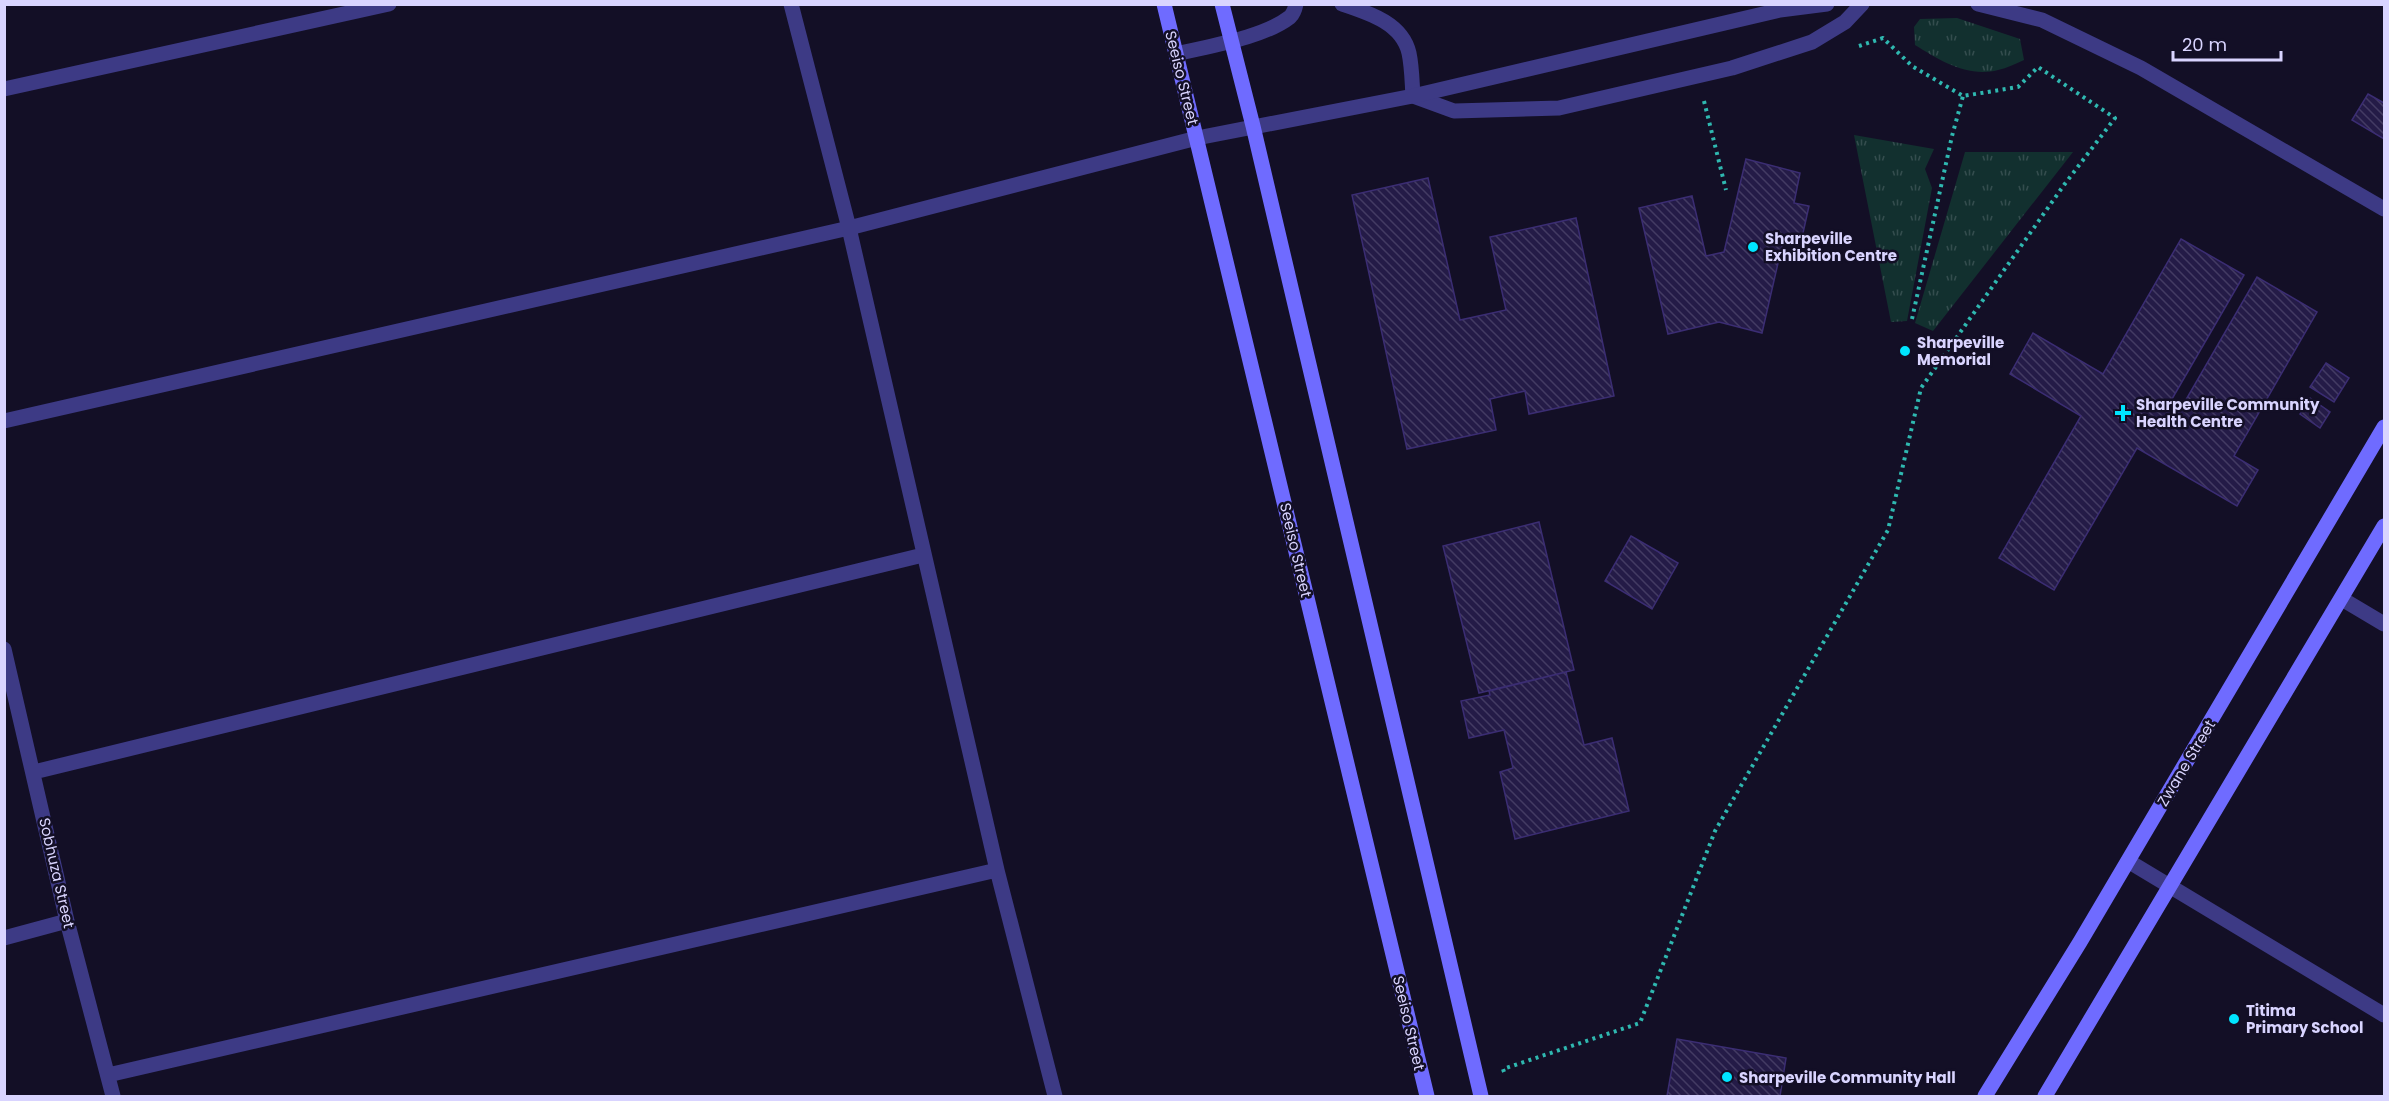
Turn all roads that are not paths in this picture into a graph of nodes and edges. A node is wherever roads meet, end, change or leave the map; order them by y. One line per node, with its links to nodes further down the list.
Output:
1 (389, 4): 12 (street)
2 (791, 4): 17 (street)
3 (1164, 4): 11 (street, Seeiso Street)
4 (1222, 4): 10 (street)
5 (1296, 4): 10 (street)
6 (1342, 4): 13 (street)
7 (1827, 4): 13 (street)
8 (1862, 4): 13 (street)
9 (1979, 5): 16 (street)
10 (1231, 41): 11 (street); 14 (street)
11 (1176, 54): 15 (street, Seeiso Street)
12 (4, 89)
13 (1413, 96): 14 (street)
14 (1253, 126): 15 (street); 36 (street)
15 (1197, 138): 17 (street); 35 (street, Seeiso Street)
16 (2385, 209)
17 (849, 228): 18 (street); 21 (street)
18 (4, 421)
19 (2385, 427): 26 (street, Zwane Street)
20 (2385, 526): 22 (street)
21 (923, 555): 25 (street); 27 (street)
22 (2342, 599): 23 (street); 28 (street)
23 (2385, 624)
24 (4, 649): 25 (street, Sobhuza Street)
25 (34, 772): 29 (street, Sobhuza Street)
26 (2128, 861): 28 (street); 37 (street, Zwane Street)
27 (998, 870): 32 (street); 34 (street)
28 (2169, 888): 31 (street); 38 (street)
29 (67, 921): 30 (street); 32 (street, Sobhuza Street)
30 (4, 938)
31 (2385, 1015)
32 (108, 1075): 33 (street, Sobhuza Street)
33 (113, 1096)
34 (1055, 1096)
35 (1426, 1096)
36 (1481, 1096)
37 (1985, 1096)
38 (2045, 1096)

